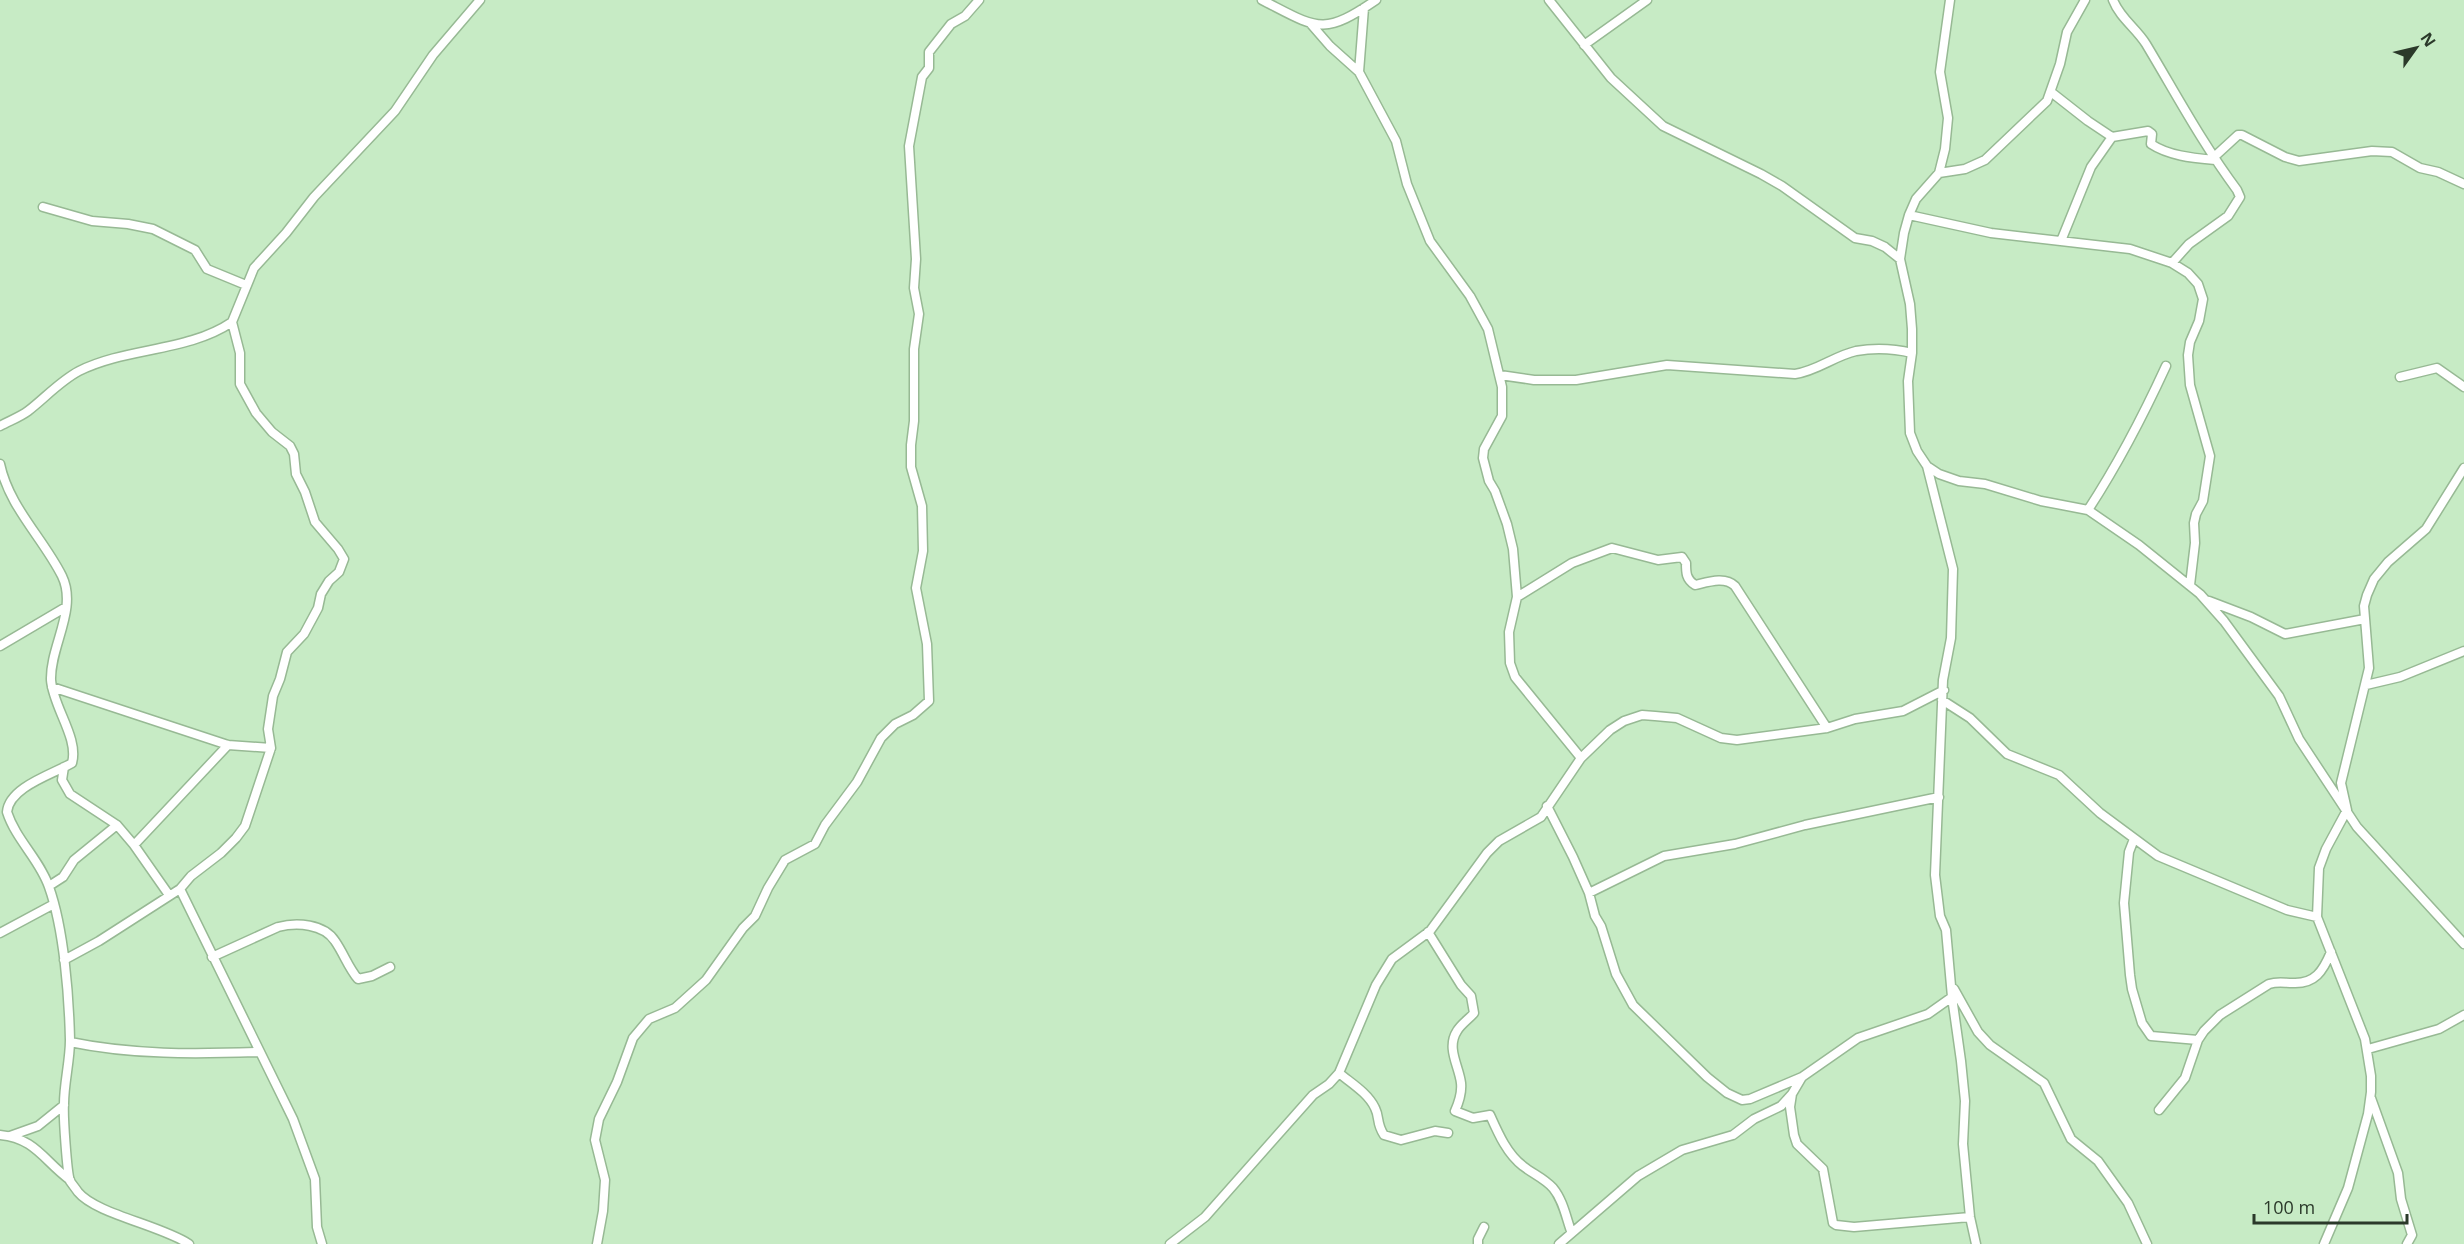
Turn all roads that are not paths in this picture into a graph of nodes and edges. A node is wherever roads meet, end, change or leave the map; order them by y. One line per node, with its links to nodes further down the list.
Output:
1 (480, 0): 24 (street)
2 (979, 0): 93 (street)
3 (1262, 0): 11 (street)
4 (1376, 0): 10 (street)
5 (1549, 0): 12 (street)
6 (1647, 0): 12 (street)
7 (1950, 0): 17 (street)
8 (2085, 0): 14 (street)
9 (2113, 0): 16 (street)
10 (1364, 8): 11 (street); 13 (street)
11 (1310, 24): 13 (street)
12 (1584, 45): 22 (street)
13 (1359, 72): 28 (street)
14 (2051, 92): 15 (street); 17 (street)
15 (2112, 137): 16 (street); 21 (street)
16 (2214, 159): 18 (street); 23 (street)
17 (1939, 173): 20 (street)
18 (2464, 184)
19 (43, 207): 24 (street)
20 (1909, 215): 21 (street); 22 (street)
21 (2061, 241): 23 (street)
22 (1900, 259): 26 (street)
23 (2172, 263): 36 (street)
24 (246, 285): 25 (street)
25 (232, 322): 31 (street); 49 (street)
26 (1912, 353): 28 (street); 33 (street)
27 (2166, 366): 35 (street)
28 (1500, 375): 37 (street)
29 (2400, 377): 30 (street)
30 (2464, 387)
31 (0, 426)
32 (0, 464): 39 (street)
33 (1927, 466): 35 (street); 45 (street)
34 (2464, 468): 40 (street)
35 (2088, 510): 36 (street)
36 (2190, 585): 38 (street)
37 (1517, 597): 47 (street); 50 (street)
38 (2206, 600): 40 (street); 54 (street)
39 (66, 607): 41 (street); 44 (street)
40 (2365, 619): 43 (street)
41 (0, 646)
42 (2464, 651): 43 (street)
43 (2366, 685): 54 (street)
44 (52, 687): 48 (street); 51 (street)
45 (1944, 690): 46 (street); 47 (street)
46 (1942, 700): 52 (street); 56 (street)
47 (1827, 728): 50 (street)
48 (228, 746): 49 (street); 57 (street)
49 (271, 748): 59 (street)
50 (1581, 758): 53 (street)
51 (64, 767): 55 (street); 58 (street)
52 (1939, 796): 60 (street); 71 (street)
53 (1547, 806): 60 (street); 64 (street)
54 (2347, 810): 63 (street); 66 (street)
55 (117, 825): 57 (street); 58 (street)
56 (2134, 839): 63 (street); 74 (street)
57 (134, 845): 61 (street)
58 (49, 886): 62 (street)
59 (180, 889): 61 (street); 68 (street)
60 (1589, 893): 79 (street)
61 (169, 896): 69 (street)
62 (54, 904): 65 (street); 69 (street)
63 (2317, 917): 67 (street)
64 (1428, 932): 78 (street); 90 (street)
65 (0, 933)
66 (2464, 944)
67 (2331, 952): 74 (street); 76 (street)
68 (212, 957): 70 (street); 77 (street)
69 (64, 960): 75 (street)
70 (390, 967)
71 (1951, 983): 72 (street); 98 (street)
72 (1952, 997): 79 (street); 88 (street)
73 (2464, 1015): 76 (street)
74 (2198, 1040): 83 (street)
75 (70, 1042): 77 (street); 82 (street)
76 (2368, 1049): 81 (street)
77 (258, 1052): 92 (street)
78 (1339, 1073): 84 (street); 94 (street)
79 (1802, 1077): 80 (street)
80 (1792, 1094): 88 (street); 90 (street)
81 (2371, 1097): 99 (street); 100 (street)
82 (64, 1105): 86 (street); 87 (street)
83 (2159, 1110)
84 (1448, 1133)
85 (0, 1135): 86 (street)
86 (10, 1136): 87 (street)
87 (70, 1180): 91 (street)
88 (1970, 1217): 97 (street)
89 (1484, 1227): 95 (street)
90 (1571, 1231): 96 (street)
91 (189, 1244)
92 (322, 1244)
93 (597, 1244)
94 (1170, 1244)
95 (1478, 1244)
96 (1559, 1244)
97 (1976, 1244)
98 (2147, 1244)
99 (2324, 1244)
100 (2407, 1244)

